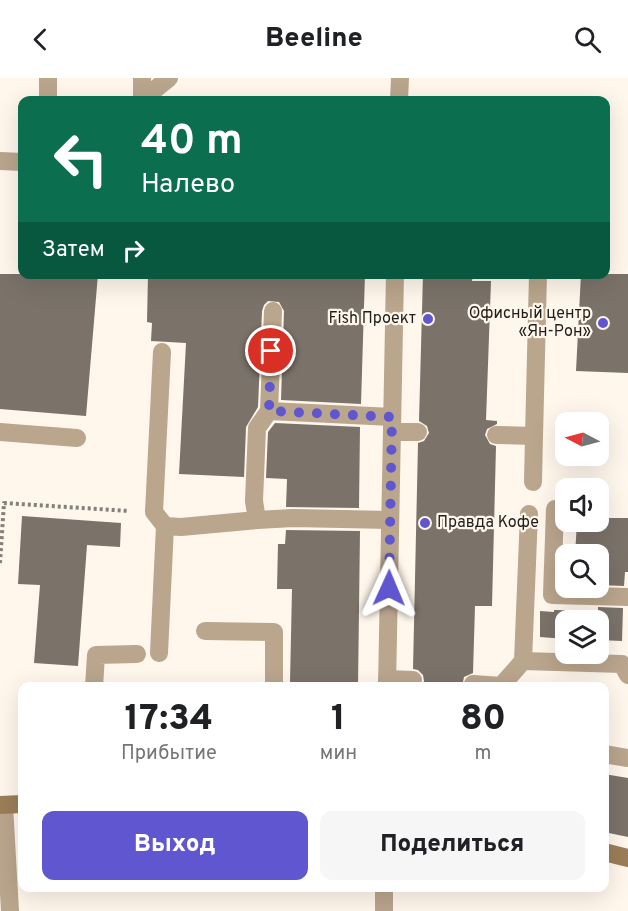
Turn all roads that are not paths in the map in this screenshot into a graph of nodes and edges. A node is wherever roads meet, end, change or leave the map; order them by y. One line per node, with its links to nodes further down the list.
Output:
1 (48, 78): 5 (street)
2 (142, 78): 6 (street)
3 (169, 78): 7 (street)
4 (399, 78): 8 (street)
5 (48, 96)
6 (142, 96)
7 (147, 96)
8 (399, 96)
9 (0, 161): 10 (street)
10 (18, 162)
11 (395, 279): 16 (street)
12 (538, 279): 20 (street)
13 (273, 311): 15 (street)
14 (162, 352): 25 (street)
15 (269, 411): 16 (street); 26 (street)
16 (392, 424): 18 (street); 27 (street)
17 (0, 432): 21 (street)
18 (418, 432)
19 (496, 435): 20 (street)
20 (534, 436): 22 (street)
21 (77, 438)
22 (533, 482)
23 (555, 509): 28 (street)
24 (529, 514): 32 (street)
25 (159, 519): 26 (street); 30 (street)
26 (257, 520): 27 (street)
27 (390, 520): 37 (street)
28 (628, 597)
29 (205, 631): 36 (street)
30 (159, 653)
31 (137, 654): 35 (street)
32 (523, 660): 33 (street); 39 (street)
33 (628, 675)
34 (413, 680): 38 (street)
35 (94, 682)
36 (273, 682)
37 (387, 682)
38 (396, 682)
39 (504, 682)
40 (609, 755): 41 (street)
41 (628, 758)
42 (9, 805): 46 (street)
43 (609, 853): 44 (street)
44 (628, 858)
45 (384, 892): 47 (street)
46 (10, 911)
47 (384, 911)

